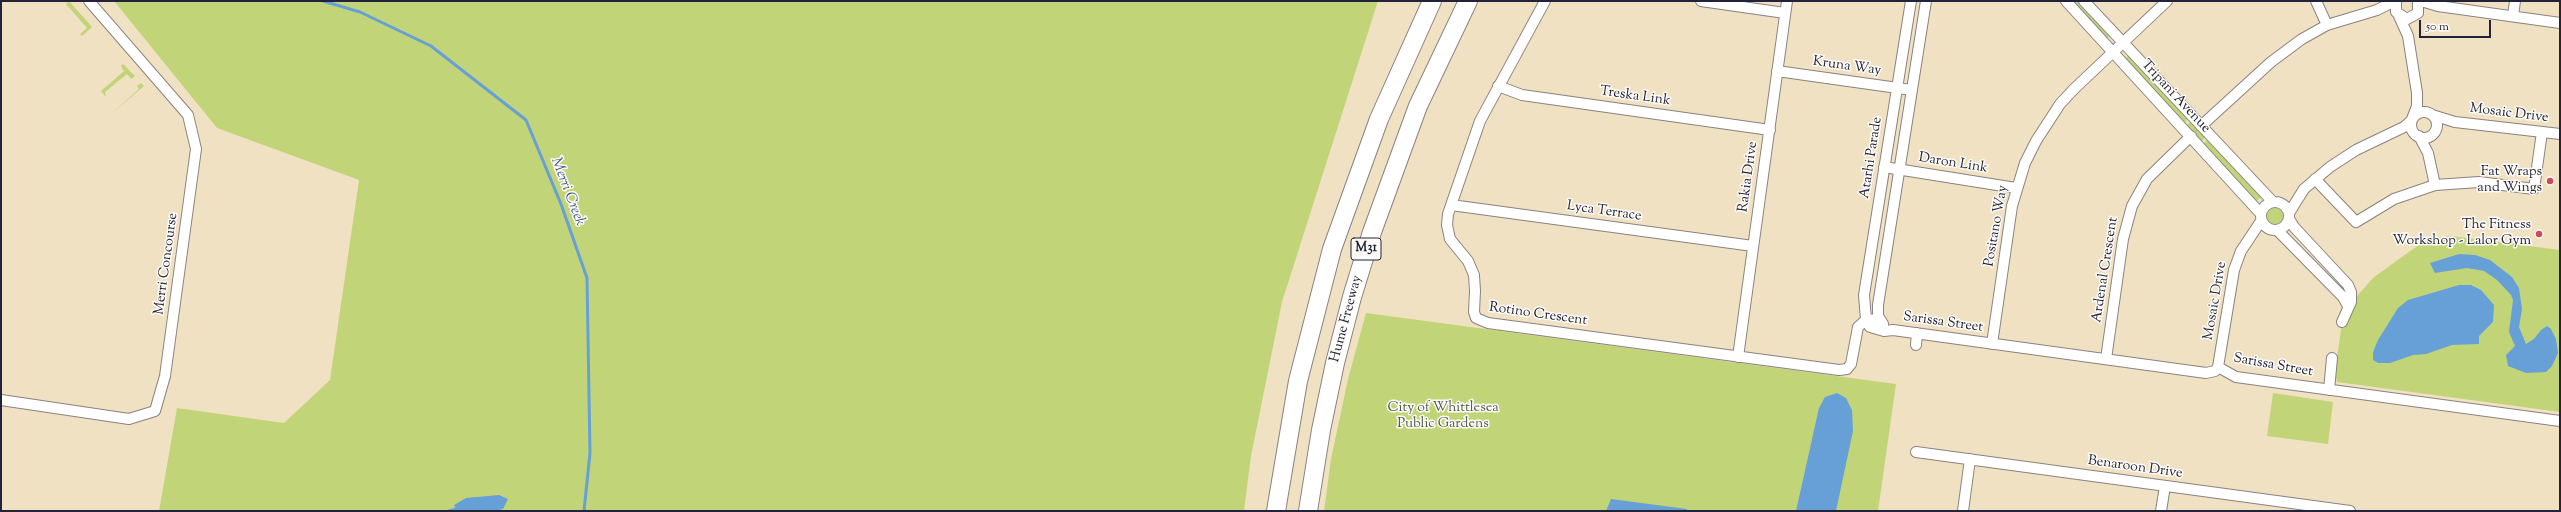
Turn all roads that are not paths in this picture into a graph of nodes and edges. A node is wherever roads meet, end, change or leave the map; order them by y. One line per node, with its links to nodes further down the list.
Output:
1 (89, 1): 71 (street, Merri Concourse)
2 (1432, 1): 77 (highway, M31)
3 (1468, 1): 78 (highway, Hume Freeway / M31)
4 (1545, 1): 29 (street, Rotino Crescent)
5 (1701, 1): 19 (street)
6 (1787, 1): 19 (street, Rakia Drive)
7 (1911, 1): 30 (street, Atarhi Parade)
8 (1926, 1): 31 (street, Atarhi Parade)
9 (2066, 1): 27 (street, Tripani Avenue)
10 (2084, 1): 26 (street, Tripani Avenue)
11 (2167, 1): 26 (street, Positano Way)
12 (2316, 1): 24 (street)
13 (2396, 1): 18 (street); 21 (street)
14 (2418, 1): 20 (street)
15 (2421, 1): 17 (street)
16 (2515, 1): 22 (street)
17 (2438, 6): 20 (street); 22 (street)
18 (2377, 10): 21 (street); 24 (street)
19 (1785, 12): 28 (street, Rakia Drive)
20 (2416, 14): 21 (street); 25 (street)
21 (2399, 15): 25 (street)
22 (2513, 16): 23 (street)
23 (2560, 23)
24 (2327, 25): 36 (street)
25 (2408, 36): 32 (street)
26 (2122, 42): 27 (street, Positano Way); 36 (street, Tripani Avenue)
27 (2113, 51): 42 (street, Tripani Avenue); 49 (street, Positano Way)
28 (1777, 71): 30 (street, Kruna Way); 37 (street, Rakia Drive)
29 (1498, 86): 37 (street, Treska Link); 52 (street, Rotino Crescent)
30 (1897, 87): 31 (street, Kruna Way); 45 (street, Atarhi Parade)
31 (1912, 90): 46 (street, Atarhi Parade)
32 (2417, 93): 33 (street); 34 (street)
33 (2431, 114): 34 (street); 35 (street, Mosaic Drive); 40 (street)
34 (2412, 119): 39 (street); 43 (street)
35 (2455, 122): 38 (street, Mosaic Drive); 40 (street, Mosaic Drive)
36 (2201, 126): 51 (street, Tripani Avenue)
37 (1770, 130): 57 (street, Rakia Drive)
38 (2542, 132): 41 (street, Mosaic Drive); 48 (street)
39 (2394, 133): 43 (street); 47 (street)
40 (2433, 133): 43 (street); 44 (street)
41 (2560, 134)
42 (2191, 136): 54 (street, Tripani Avenue); 68 (street, Ardenal Crescent)
43 (2418, 136): 44 (street)
44 (2428, 153): 48 (street)
45 (1884, 167): 46 (street, Daron Link); 61 (street, Atarhi Parade)
46 (1900, 170): 49 (street, Daron Link); 59 (street, Atarhi Parade)
47 (2316, 179): 48 (street); 50 (street)
48 (2436, 186)
49 (2016, 188): 64 (street, Positano Way)
50 (2304, 189): 51 (street); 53 (street)
51 (2276, 202): 53 (street); 54 (street)
52 (1451, 205): 57 (street, Lyca Terrace); 66 (street, Rotino Crescent)
53 (2289, 216): 55 (street); 58 (street)
54 (2261, 217): 55 (street); 56 (street, Mosaic Drive)
55 (2273, 230): 56 (street); 58 (street)
56 (2248, 242): 69 (street, Mosaic Drive)
57 (1753, 246): 66 (street, Rakia Drive)
58 (2348, 306): 60 (street)
59 (1879, 319): 61 (street); 62 (street, Sarissa Street)
60 (2342, 322)
61 (1868, 324): 62 (street, Sarissa Street); 66 (street, Rotino Crescent)
62 (1893, 330): 63 (street, Sarissa Street)
63 (1917, 333): 64 (street, Sarissa Street); 65 (street)
64 (1992, 344): 68 (street, Sarissa Street)
65 (1916, 345)
66 (1738, 357)
67 (2332, 358): 70 (street)
68 (2106, 359): 69 (street, Sarissa Street)
69 (2218, 367): 70 (street, Sarissa Street)
70 (2329, 390): 72 (street, Sarissa Street)
71 (1, 400)
72 (2558, 421)
73 (1916, 452): 74 (street, Benaroon Drive)
74 (1970, 459): 75 (street, Benaroon Drive); 79 (street)
75 (2165, 486): 76 (street, Benaroon Drive); 80 (street)
76 (2294, 507): 81 (street, Benaroon Drive)
77 (1276, 511)
78 (1308, 511)
79 (1963, 511)
80 (2161, 511)
81 (2350, 511)

